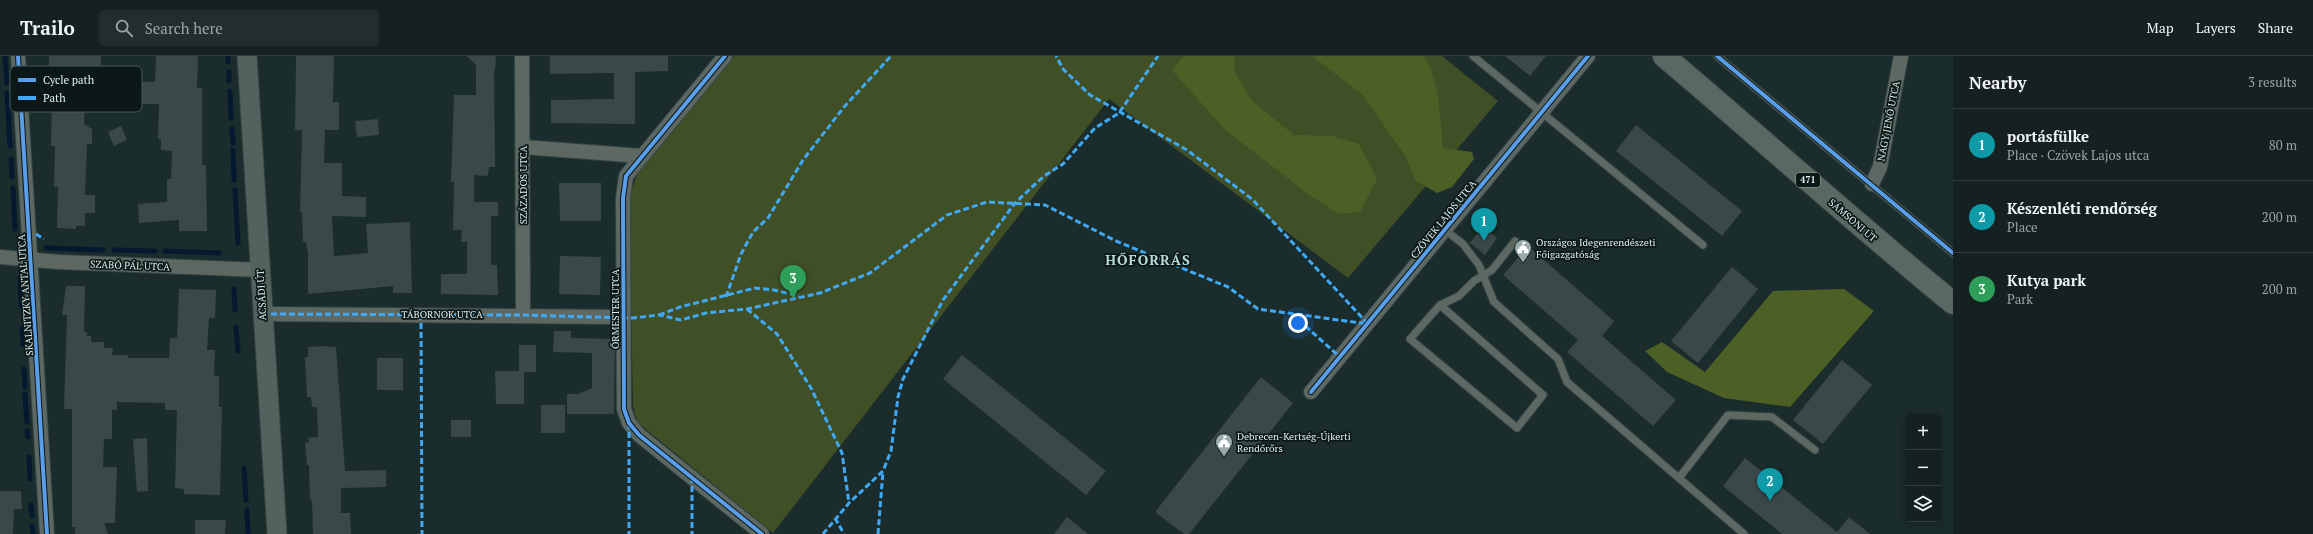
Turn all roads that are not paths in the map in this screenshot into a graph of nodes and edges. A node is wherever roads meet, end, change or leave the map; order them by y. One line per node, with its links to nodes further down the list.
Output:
1 (18, 56): 10 (street, SKALNITZKY ANTAL UTCA)
2 (247, 56): 22 (main road, ACSÁDI ÚT)
3 (522, 56): 13 (street, SZÁZADOS UTCA)
4 (725, 56): 14 (street, ŐRMESTER UTCA)
5 (1473, 56): 12 (lane)
6 (1588, 56): 12 (street, CZÖVEK LAJOS UTCA)
7 (1664, 56): 24 (main road, SÁMSONI ÚT / 471)
8 (1717, 56): 15 (lane)
9 (1901, 56): 15 (street, NAGY JENŐ UTCA)
10 (19, 66)
11 (21, 112): 21 (street, SKALNITZKY ANTAL UTCA)
12 (1542, 112): 16 (street, CZÖVEK LAJOS UTCA); 18 (lane)
13 (523, 147): 14 (street); 27 (street, SZÁZADOS UTCA)
14 (641, 156): 28 (street, ŐRMESTER UTCA)
15 (1872, 184): 19 (lane)
16 (1444, 229): 23 (lane); 29 (street, CZÖVEK LAJOS UTCA)
17 (1515, 241): 23 (lane)
18 (1703, 245)
19 (1953, 253)
20 (0, 257): 21 (street, SZABÓ PÁL UTCA)
21 (30, 260): 22 (street, SZABÓ PÁL UTCA); 32 (street, SKALNITZKY ANTAL UTCA)
22 (260, 270): 26 (main road, ACSÁDI ÚT)
23 (1483, 275): 25 (lane); 31 (lane)
24 (1953, 303)
25 (1440, 305): 25 (lane)
26 (262, 314): 27 (street, TÁBORNOK UTCA); 33 (main road, ACSÁDI ÚT)
27 (523, 315): 28 (street, TÁBORNOK UTCA)
28 (622, 317): 34 (street, ŐRMESTER UTCA)
29 (1311, 392)
30 (1815, 450): 31 (lane)
31 (1679, 478): 35 (lane)
32 (47, 534)
33 (277, 534)
34 (762, 534)
35 (1744, 534)

